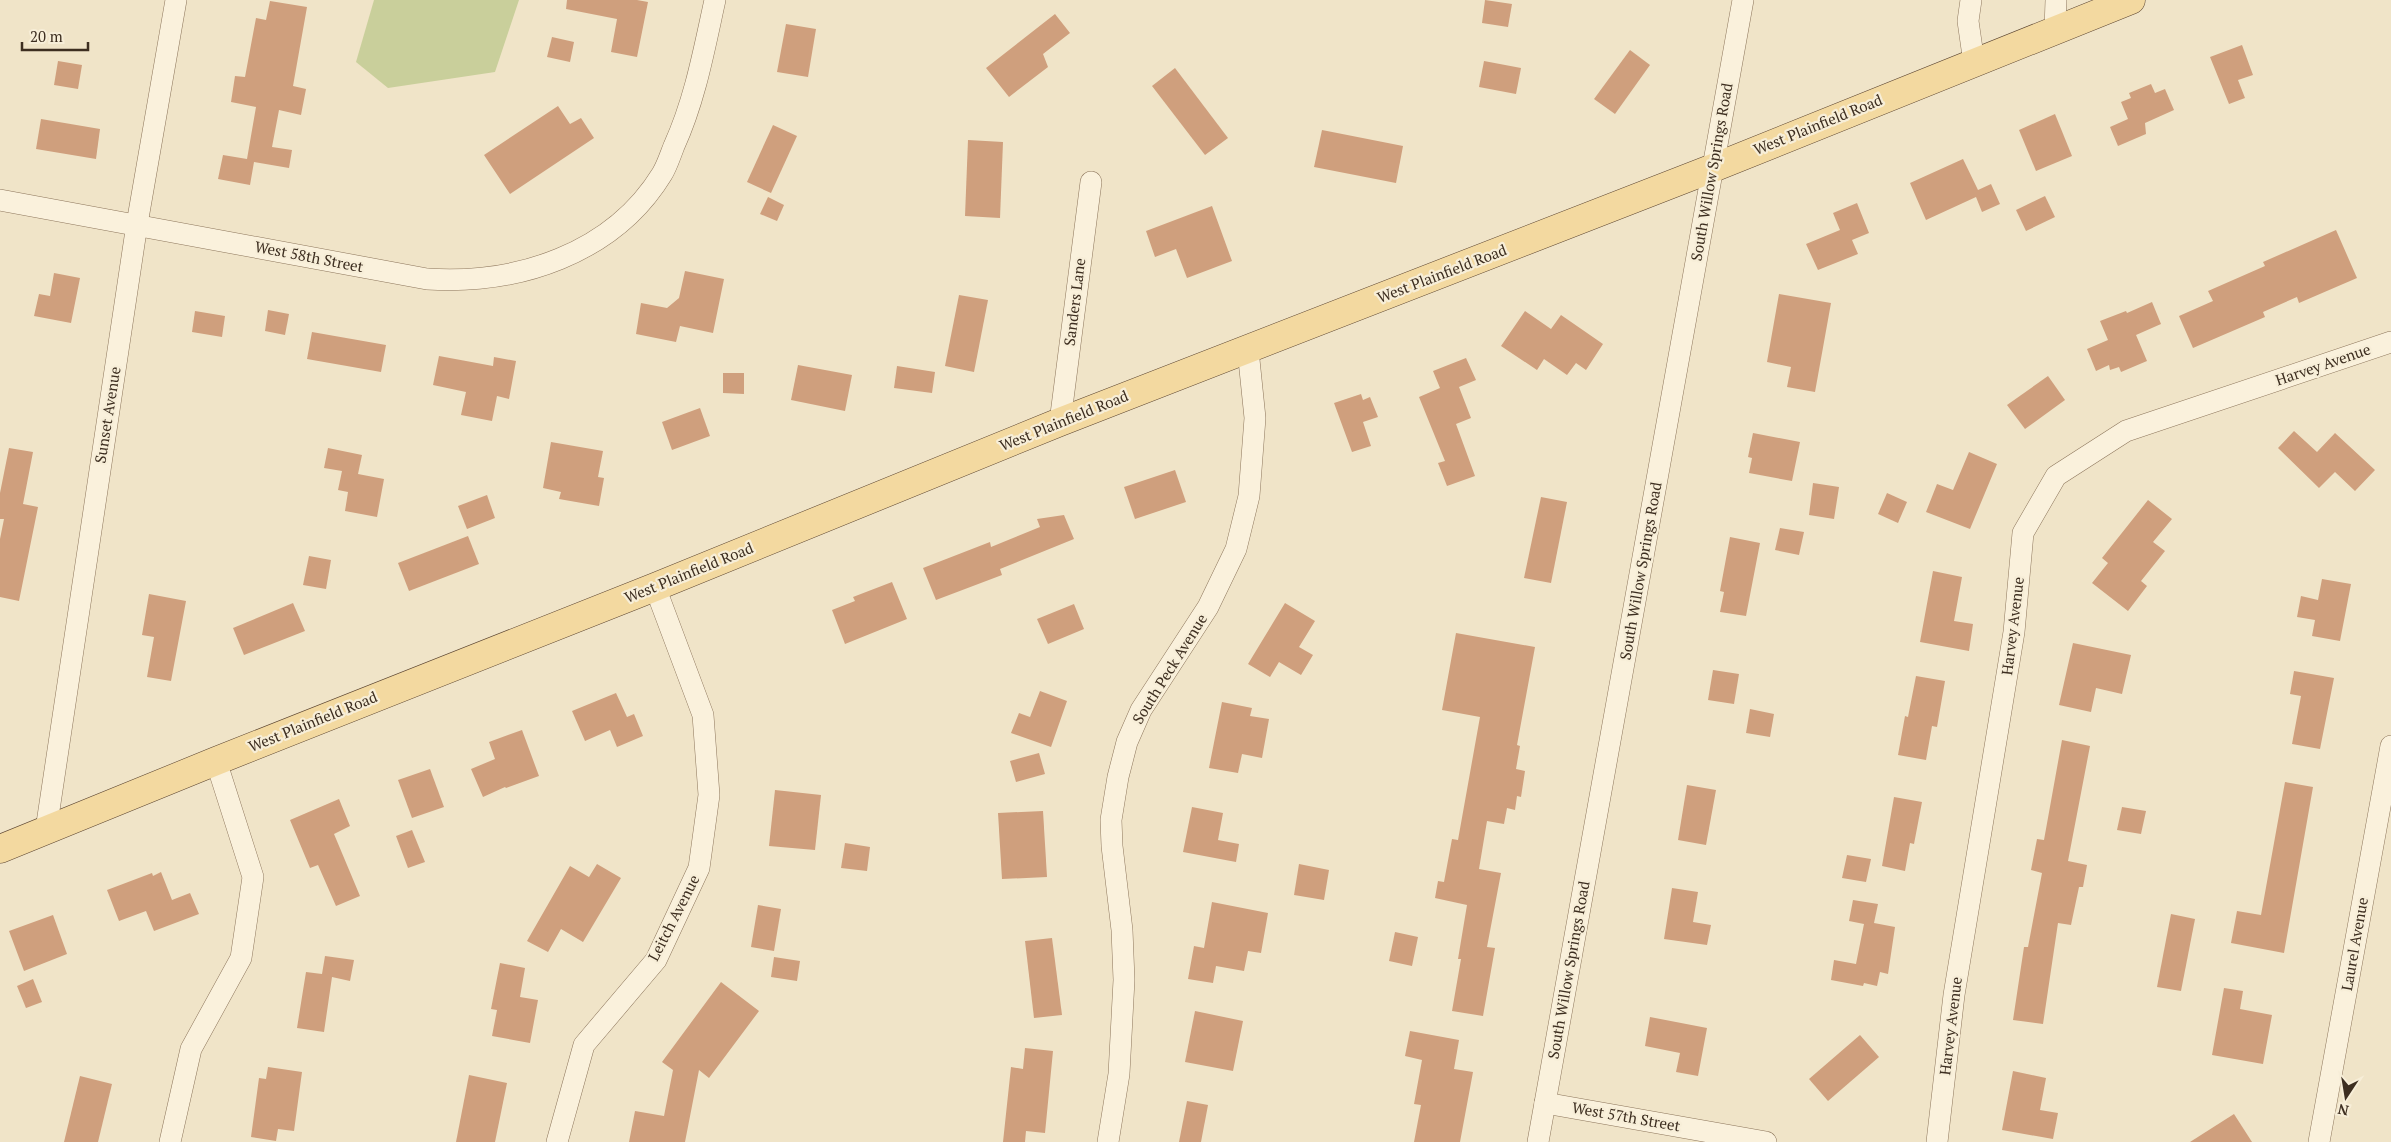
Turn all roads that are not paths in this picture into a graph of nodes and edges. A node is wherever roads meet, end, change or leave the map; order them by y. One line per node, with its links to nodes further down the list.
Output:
1 (176, 0): 12 (street, Sunset Avenue)
2 (715, 0): 12 (street, West 58th Street)
3 (1743, 0): 9 (street, South Willow Springs Road)
4 (1971, 0): 8 (street)
5 (2056, 0): 7 (street)
6 (2131, 0): 7 (main road, West Plainfield Road)
7 (2055, 30): 8 (main road, West Plainfield Road)
8 (1974, 63): 9 (main road, West Plainfield Road)
9 (1713, 168): 14 (main road, West Plainfield Road); 21 (street, South Willow Springs Road)
10 (1091, 182): 15 (street, Sanders Lane)
11 (0, 200): 12 (street, West 58th Street)
12 (137, 224): 19 (street, Sunset Avenue)
13 (2391, 342): 27 (street, Harvey Avenue)
14 (1248, 350): 15 (main road, West Plainfield Road); 24 (street, South Peck Avenue)
15 (1060, 422): 16 (main road, West Plainfield Road)
16 (655, 587): 18 (main road, West Plainfield Road); 23 (street, Leitch Avenue)
17 (2391, 746): 28 (street, Laurel Avenue)
18 (216, 760): 19 (main road, West Plainfield Road); 22 (street)
19 (46, 830): 20 (main road, West Plainfield Road)
20 (0, 849)
21 (1545, 1103): 25 (street, South Willow Springs Road); 26 (street, West 57th Street)
22 (170, 1142)
23 (558, 1142)
24 (1108, 1142)
25 (1538, 1142)
26 (1766, 1142)
27 (1937, 1142)
28 (2319, 1142)

